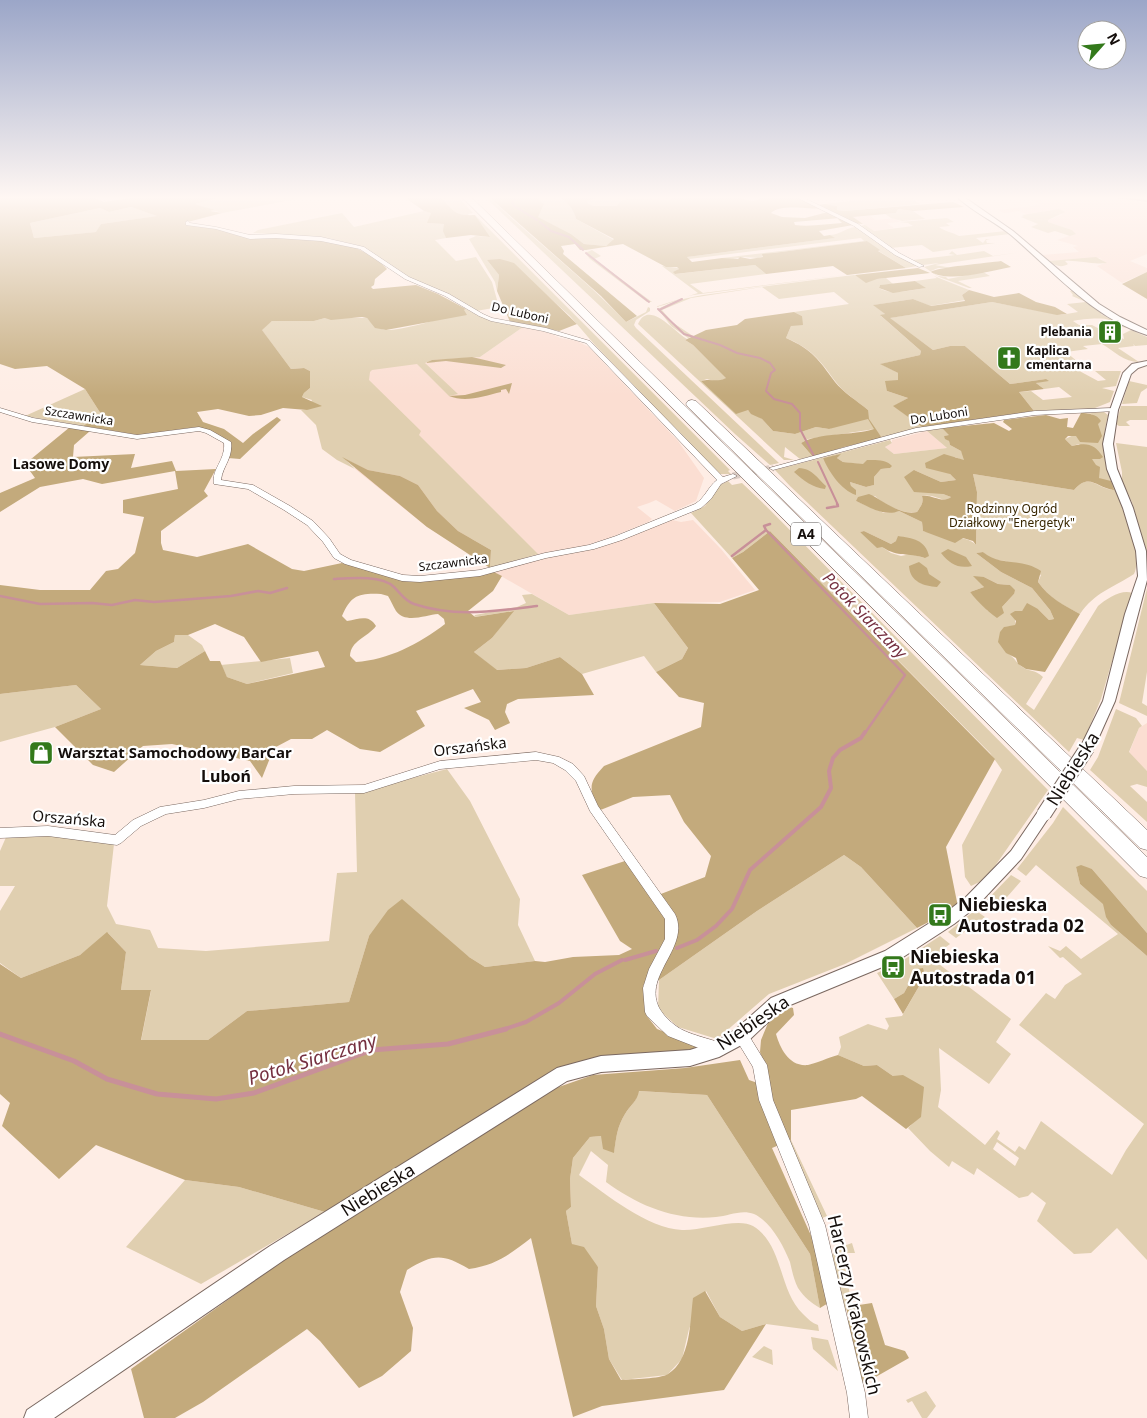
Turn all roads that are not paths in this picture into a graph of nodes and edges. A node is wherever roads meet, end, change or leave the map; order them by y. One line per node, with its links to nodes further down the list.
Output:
1 (385, 263): 13 (street, Do Luboni)
2 (533, 263): 16 (highway, A4)
3 (546, 263): 15 (highway, A4)
4 (916, 263): 6 (street)
5 (1047, 263): 7 (street)
6 (922, 266)
7 (1147, 333)
8 (1147, 363): 10 (street, Niebieska)
9 (0, 410): 13 (street, Szczawnicka)
10 (1114, 410): 11 (street, Do Luboni); 17 (street, Niebieska, bridge)
11 (773, 468)
12 (733, 476): 13 (street)
13 (721, 479)
14 (0, 834): 18 (street, Orszańska)
15 (1147, 842)
16 (1147, 870)
17 (741, 1036): 18 (street, Niebieska); 20 (street, Harcerzy Krakowskich)
18 (719, 1049): 19 (street, Niebieska)
19 (35, 1418)
20 (859, 1418)

